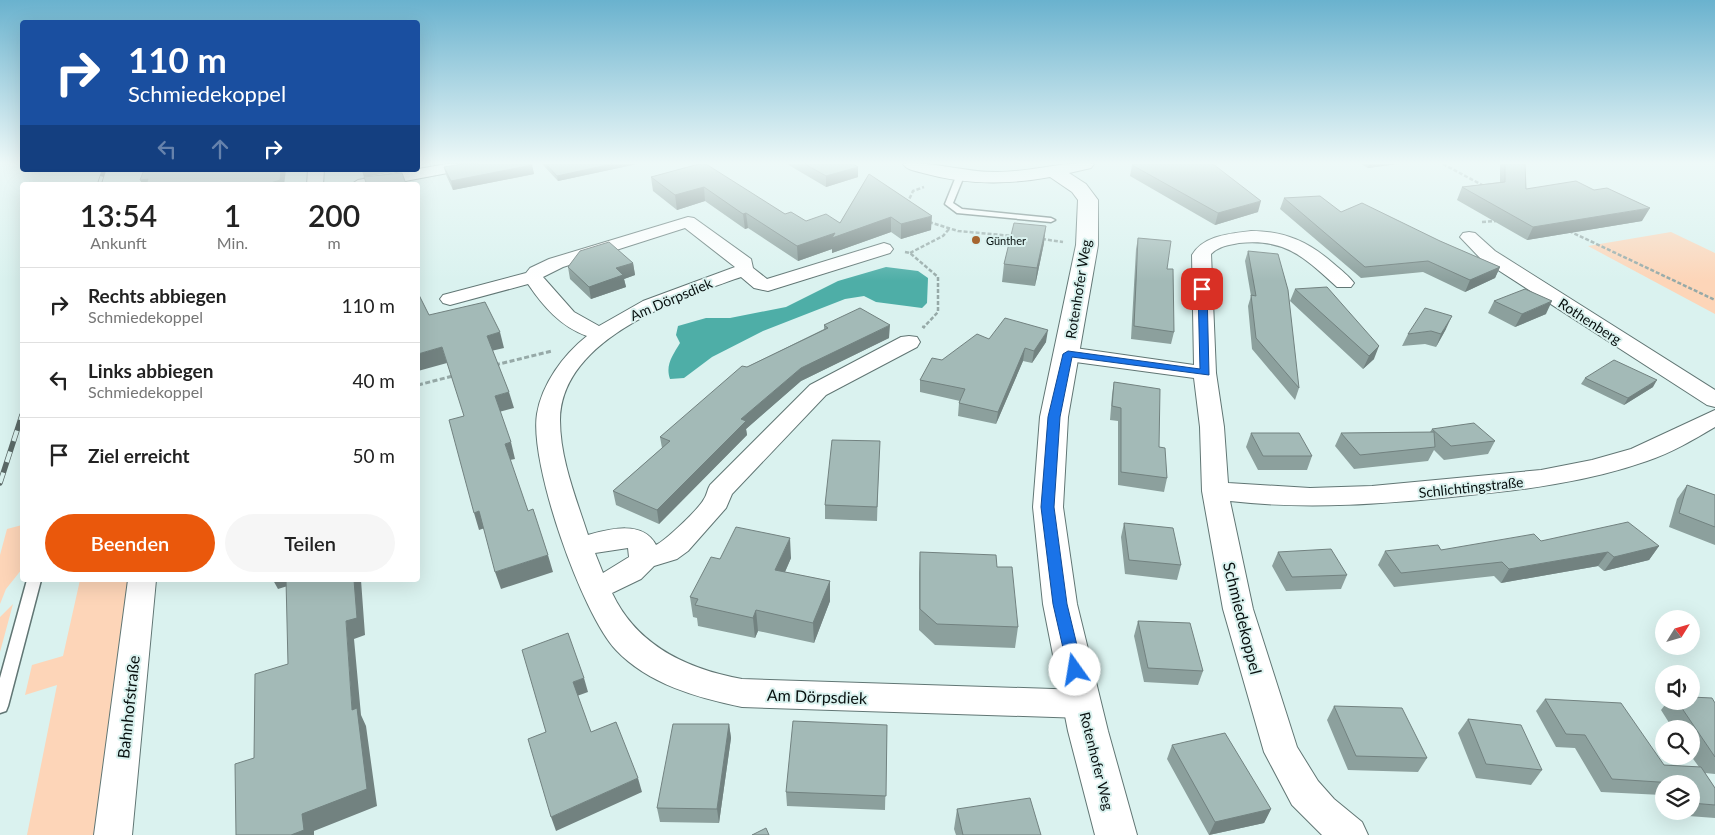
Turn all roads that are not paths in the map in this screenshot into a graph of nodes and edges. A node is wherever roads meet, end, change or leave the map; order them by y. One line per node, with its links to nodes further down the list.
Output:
1 (949, 203): 3 (lane)
2 (1088, 203): 12 (street, Rotenhofer Weg)
3 (1051, 220)
4 (1469, 237): 14 (street, Rothenberg)
5 (884, 249): 6 (street)
6 (744, 270): 7 (street); 10 (street, Am Dörpsdiek)
7 (533, 277): 9 (street); 10 (street)
8 (1344, 283): 13 (street, Schmiedekoppel)
9 (450, 300)
10 (593, 342): 17 (street, Am Dörpsdiek)
11 (909, 342): 18 (street)
12 (1068, 354): 13 (street); 22 (street, Rotenhofer Weg)
13 (1205, 373): 16 (street, Schmiedekoppel)
14 (1715, 400)
15 (1715, 417): 16 (street, Schlichtingstraße)
16 (1215, 491): 26 (street, Schmiedekoppel)
17 (580, 547): 18 (street); 21 (street, Am Dörpsdiek)
18 (644, 558): 21 (street)
19 (142, 582): 24 (street, Bahnhofstraße)
20 (33, 585): 23 (lane)
21 (594, 588): 22 (street, Am Dörpsdiek)
22 (1083, 704): 25 (street, Rotenhofer Weg)
23 (0, 706)
24 (114, 835)
25 (1116, 835)
26 (1349, 835)

